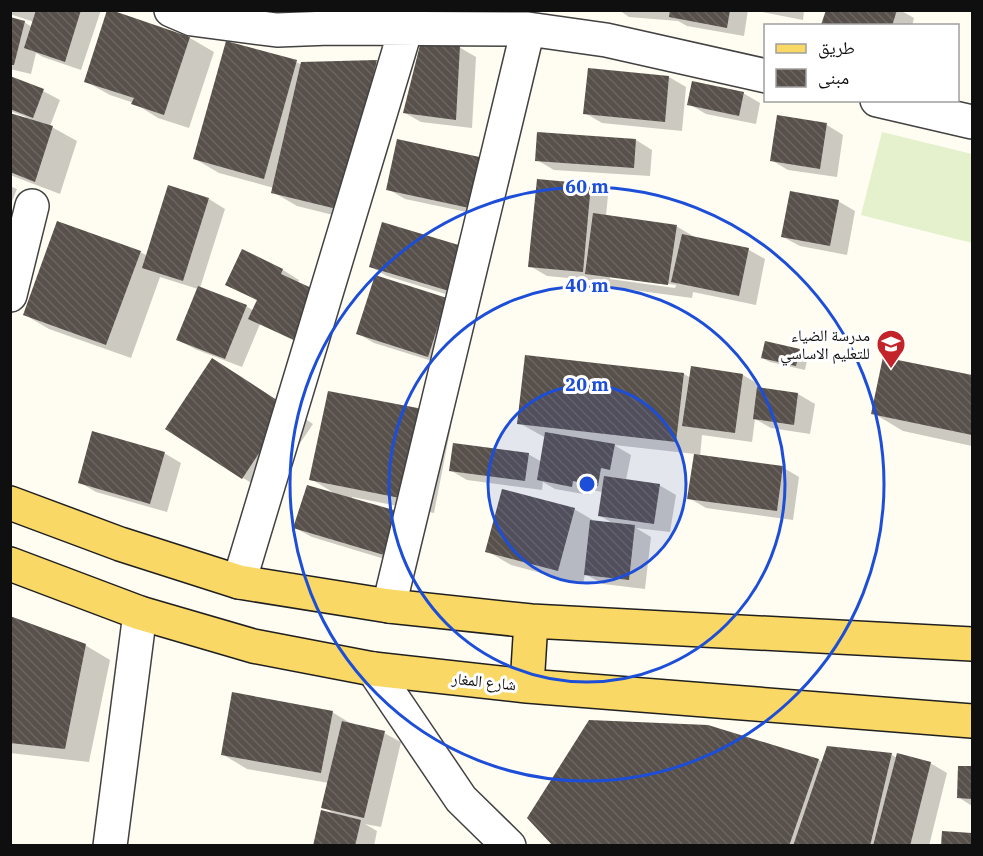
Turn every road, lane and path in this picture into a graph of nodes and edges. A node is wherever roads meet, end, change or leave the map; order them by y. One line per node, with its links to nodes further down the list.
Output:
1 (171, 10): 3 (street)
2 (604, 25): 4 (street); 5 (street)
3 (406, 28): 4 (street); 12 (street)
4 (528, 29): 13 (street)
5 (764, 76)
6 (886, 102): 7 (street)
7 (972, 122)
8 (32, 206): 9 (street)
9 (10, 295)
10 (10, 504): 12 (main road)
11 (10, 564): 14 (main road, شارع المغار)
12 (239, 582): 13 (main road)
13 (390, 606): 15 (main road)
14 (140, 613): 17 (main road, شارع المغار); 20 (street)
15 (531, 621): 16 (main road); 18 (main road)
16 (972, 644)
17 (373, 669): 18 (main road, شارع المغار); 21 (street)
18 (527, 686): 19 (main road, شارع المغار)
19 (972, 721)
20 (110, 846)
21 (509, 846)

